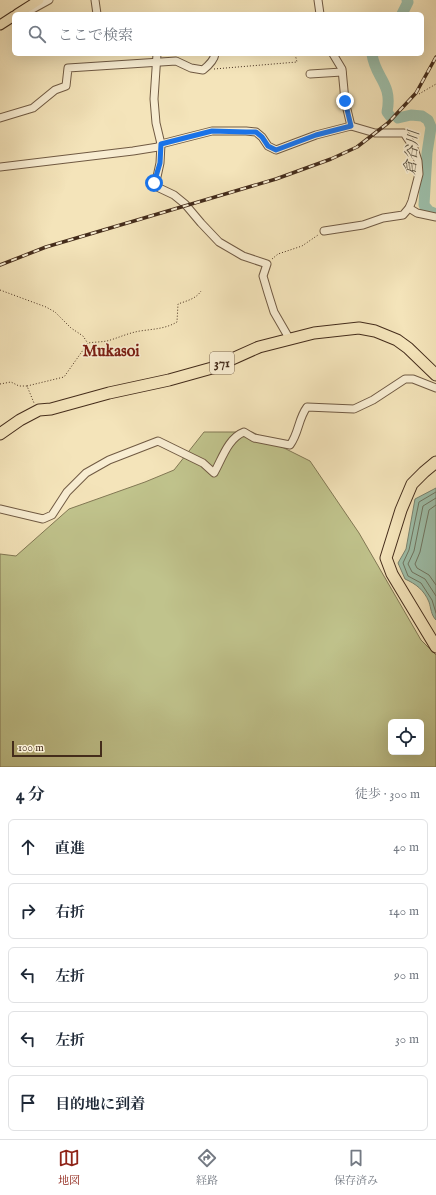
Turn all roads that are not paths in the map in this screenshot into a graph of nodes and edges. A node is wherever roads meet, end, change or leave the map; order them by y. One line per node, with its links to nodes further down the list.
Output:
1 (39, 0): 5 (main road)
2 (49, 0): 6 (street)
3 (95, 0): 7 (street)
4 (318, 0): 8 (street)
5 (21, 12)
6 (24, 12)
7 (97, 12)
8 (320, 12)
9 (12, 17): 11 (main road)
10 (12, 19): 12 (street)
11 (0, 24)
12 (0, 29)
13 (157, 56): 16 (street)
14 (214, 56): 16 (street)
15 (334, 56): 17 (street)
16 (157, 62): 19 (street); 21 (street)
17 (342, 72): 18 (street); 20 (street)
18 (310, 74)
19 (0, 118)
20 (351, 126): 21 (street); 23 (street)
21 (161, 144): 22 (street); 26 (street)
22 (0, 167)
23 (409, 208): 24 (street); 25 (street)
24 (436, 218)
25 (324, 232)
26 (290, 338): 27 (highway, 371); 29 (highway, 371)
27 (436, 375)
28 (436, 388): 31 (street)
29 (0, 434)
30 (436, 462): 32 (highway)
31 (0, 509)
32 (436, 647)

